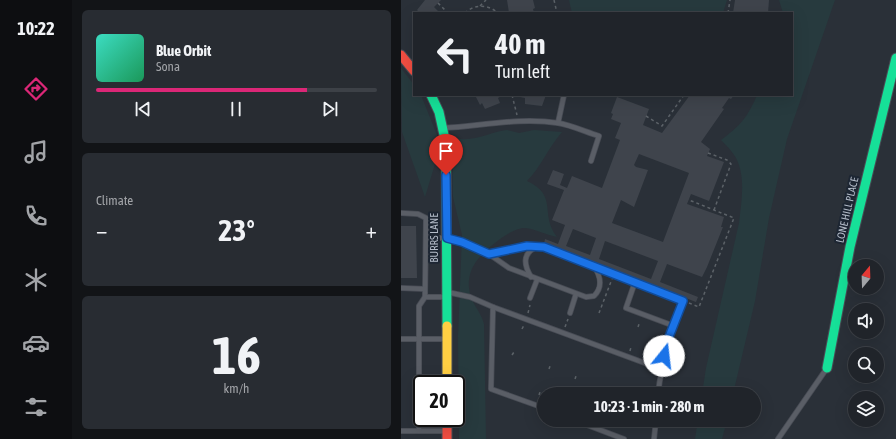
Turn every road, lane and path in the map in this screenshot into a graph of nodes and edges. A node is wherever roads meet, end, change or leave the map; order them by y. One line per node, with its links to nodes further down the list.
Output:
1 (486, 0): 5 (path)
2 (554, 0): 9 (path)
3 (730, 0): 10 (path)
4 (438, 3): 6 (path)
5 (480, 6): 7 (path); 8 (path)
6 (447, 12)
7 (466, 12)
8 (497, 12)
9 (557, 12)
10 (728, 12)
11 (401, 55): 13 (street)
12 (896, 58): 57 (street, LONE HILL PLACE)
13 (413, 70)
14 (431, 96): 21 (street, BURRS LANE)
15 (513, 96): 19 (path)
16 (564, 96): 20 (lane)
17 (683, 96): 18 (path)
18 (646, 116)
19 (518, 120): 20 (lane); 21 (lane)
20 (558, 123): 23 (lane)
21 (443, 128): 28 (street, BURRS LANE)
22 (708, 153): 25 (path)
23 (591, 161)
24 (689, 200): 25 (path)
25 (714, 210): 42 (path)
26 (401, 213): 27 (lane)
27 (427, 238): 28 (lane); 37 (lane)
28 (447, 238): 30 (lane); 39 (street, BURRS LANE)
29 (538, 246): 30 (lane); 31 (lane); 32 (lane)
30 (489, 254): 32 (lane)
31 (594, 266): 35 (lane); 38 (lane)
32 (531, 277): 34 (lane)
33 (612, 278): 45 (path)
34 (537, 280): 38 (lane); 41 (lane)
35 (635, 282): 42 (lane); 48 (lane)
36 (401, 288): 37 (lane)
37 (425, 289): 40 (lane)
38 (577, 294): 44 (lane)
39 (447, 295): 40 (lane); 43 (lane); 53 (street, BURRS LANE)
40 (425, 297): 52 (lane)
41 (530, 298)
42 (683, 301): 48 (lane)
43 (493, 307): 58 (lane); 64 (lane)
44 (570, 313)
45 (599, 313)
46 (524, 324): 50 (path)
47 (639, 324): 49 (path)
48 (673, 326): 58 (lane)
49 (638, 327)
50 (522, 329)
51 (401, 339): 52 (lane)
52 (419, 339): 53 (lane); 68 (lane)
53 (447, 340): 60 (street, BURRS LANE)
54 (513, 352): 55 (path)
55 (512, 355)
56 (550, 366): 59 (path)
57 (827, 368): 72 (lane)
58 (661, 369): 63 (lane)
59 (549, 370)
60 (447, 375)
61 (576, 376): 62 (path)
62 (575, 380)
63 (660, 387)
64 (537, 405)
65 (592, 427): 70 (lane)
66 (655, 427): 71 (lane)
67 (401, 431): 68 (lane)
68 (419, 431): 69 (lane)
69 (447, 435)
70 (624, 439)
71 (654, 439)
72 (778, 439)

